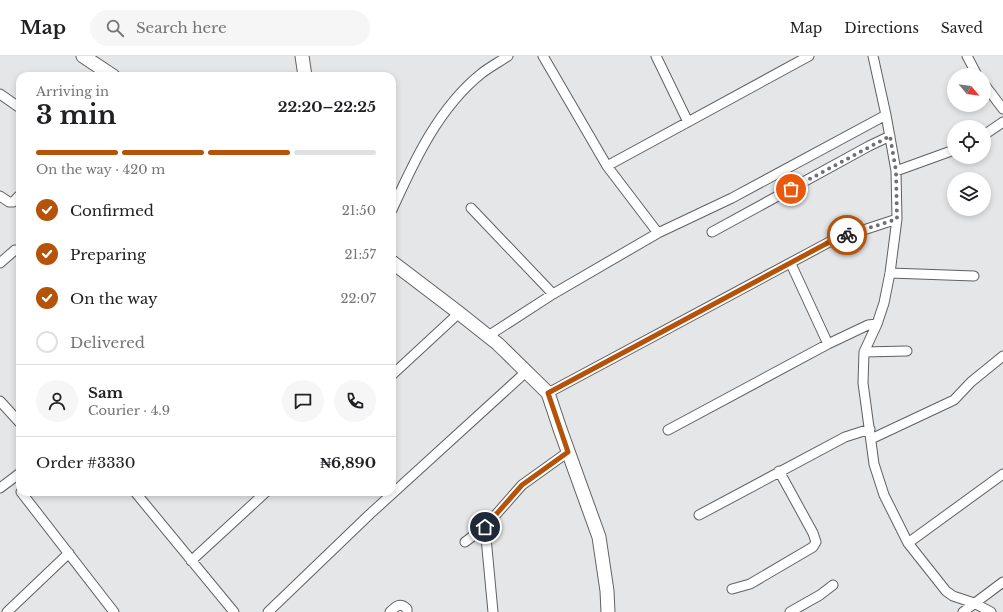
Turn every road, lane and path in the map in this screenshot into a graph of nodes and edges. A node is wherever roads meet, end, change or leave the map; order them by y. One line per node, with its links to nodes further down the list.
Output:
1 (83, 56): 10 (street)
2 (302, 56): 11 (street)
3 (508, 56): 26 (street)
4 (543, 56): 22 (street)
5 (656, 56): 17 (street)
6 (809, 56): 17 (street)
7 (873, 56): 16 (street)
8 (967, 56): 9 (street)
9 (973, 68)
10 (107, 72)
11 (304, 72)
12 (991, 93): 15 (street)
13 (0, 94): 14 (street)
14 (16, 105)
15 (1003, 109)
16 (886, 116): 20 (street); 30 (street)
17 (688, 122): 22 (street)
18 (1003, 122): 19 (street)
19 (991, 130)
20 (890, 136): 23 (street); 29 (street)
21 (947, 153): 23 (street)
22 (607, 166): 30 (street)
23 (896, 171): 28 (street)
24 (0, 196): 25 (street)
25 (16, 199)
26 (396, 202)
27 (471, 208): 37 (street)
28 (897, 219): 33 (street); 35 (street)
29 (712, 232)
30 (658, 233): 37 (street)
31 (15, 250): 32 (street)
32 (0, 263)
33 (791, 264): 41 (street); 47 (street)
34 (396, 265): 38 (street)
35 (890, 273): 36 (street); 39 (street)
36 (974, 276)
37 (553, 294): 40 (street)
38 (459, 312): 40 (street); 45 (street)
39 (877, 324): 41 (street); 43 (street)
40 (488, 336): 46 (street)
41 (828, 344): 51 (street)
42 (907, 351): 43 (street)
43 (864, 352): 50 (street)
44 (1003, 356): 52 (street)
45 (396, 371)
46 (527, 371): 47 (street); 60 (street)
47 (548, 393): 53 (street)
48 (0, 401): 49 (street)
49 (16, 419)
50 (870, 429): 52 (street); 54 (street)
51 (668, 430)
52 (871, 439): 68 (street)
53 (568, 452): 66 (street); 82 (street)
54 (779, 471): 65 (street); 73 (street)
55 (1003, 474): 68 (street)
56 (16, 476): 57 (street)
57 (12, 480): 58 (street); 59 (street)
58 (16, 485)
59 (0, 488)
60 (396, 490)
61 (25, 496): 69 (street)
62 (138, 496): 70 (street)
63 (262, 496): 70 (street)
64 (390, 496): 78 (street)
65 (699, 515)
66 (485, 527): 67 (street); 81 (street)
67 (465, 542)
68 (908, 543): 74 (street)
69 (69, 553): 75 (street); 76 (street)
70 (191, 561): 77 (street)
71 (1003, 582): 74 (street)
72 (833, 585): 83 (street)
73 (732, 589)
74 (974, 603): 84 (street); 85 (street)
75 (7, 612)
76 (114, 612)
77 (234, 612)
78 (268, 612)
79 (390, 612): 80 (street)
80 (407, 612)
81 (493, 612)
82 (608, 612)
83 (790, 612)
84 (963, 612)
85 (991, 612)

